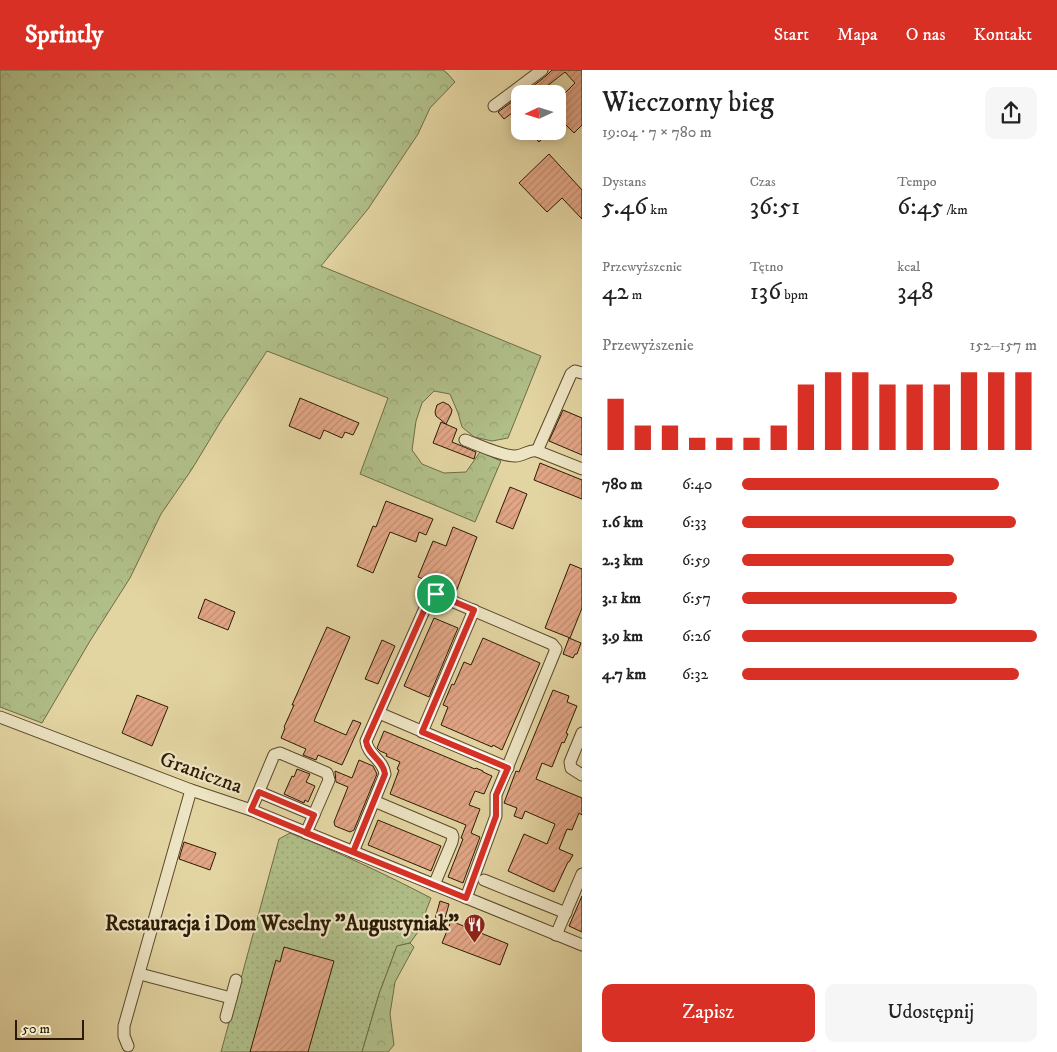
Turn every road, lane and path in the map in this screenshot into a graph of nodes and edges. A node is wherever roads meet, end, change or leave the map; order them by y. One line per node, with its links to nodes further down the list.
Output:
1 (542, 70): 2 (street)
2 (494, 106)
3 (582, 373): 5 (street)
4 (465, 440): 5 (street)
5 (537, 451): 6 (street)
6 (582, 469)
7 (474, 610): 8 (street); 10 (street); 12 (street)
8 (378, 713): 10 (street); 16 (street)
9 (0, 717): 14 (street, Graniczna)
10 (422, 732): 12 (street)
11 (582, 733): 13 (street)
12 (508, 768): 24 (street)
13 (582, 776)
14 (191, 790): 17 (street, Graniczna); 28 (street)
15 (259, 792): 17 (street); 18 (street); 18 (street)
16 (374, 801): 20 (street); 23 (street)
17 (251, 810): 19 (street, Graniczna)
18 (314, 815): 19 (street)
19 (306, 833): 20 (street, Graniczna)
20 (353, 852): 23 (street, Graniczna)
21 (582, 874): 25 (street)
22 (484, 880): 25 (street)
23 (434, 885): 24 (street, Graniczna)
24 (466, 898): 26 (street, Graniczna)
25 (566, 913): 26 (street)
26 (556, 935): 27 (street, Graniczna)
27 (582, 946)
28 (140, 974): 30 (street); 32 (street)
29 (236, 980): 30 (street)
30 (231, 998): 31 (street)
31 (226, 1017)
32 (128, 1046)

